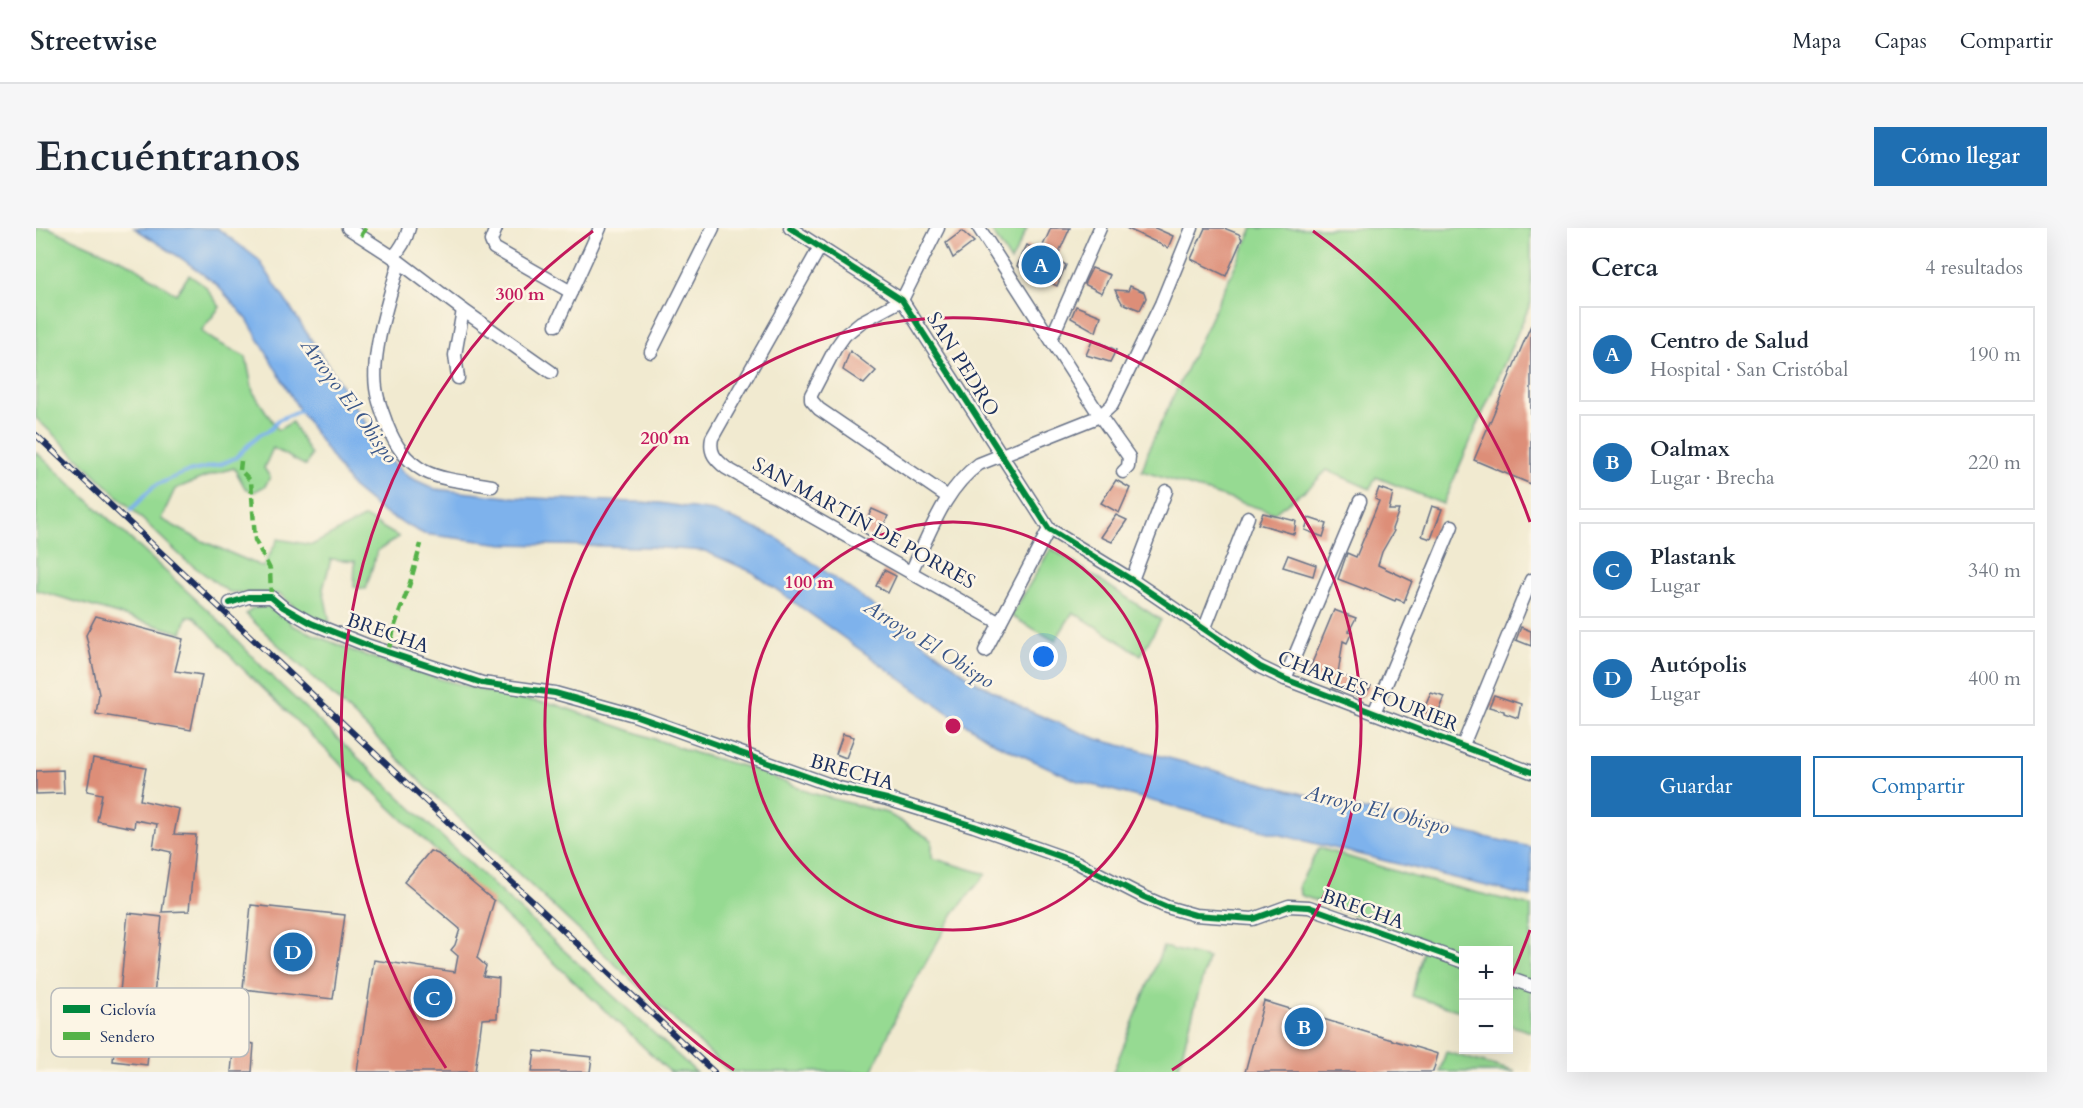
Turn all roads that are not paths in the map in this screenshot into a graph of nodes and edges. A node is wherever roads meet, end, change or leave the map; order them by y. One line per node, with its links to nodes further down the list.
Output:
1 (348, 228): 12 (street)
2 (408, 228): 12 (street)
3 (496, 228): 13 (street)
4 (600, 228): 13 (street)
5 (713, 228): 18 (street)
6 (790, 228): 11 (street, SAN PEDRO)
7 (938, 228): 14 (street)
8 (979, 228): 17 (street)
9 (1100, 228): 17 (street)
10 (1192, 228): 21 (street)
11 (820, 247): 14 (street, SAN PEDRO); 31 (street, SAN MARTÍN DE PORRES)
12 (396, 260): 15 (street); 24 (street)
13 (571, 292): 16 (street)
14 (902, 300): 22 (street, SAN PEDRO); 26 (street)
15 (463, 310): 19 (street); 20 (street)
16 (556, 325)
17 (1051, 339): 21 (street)
18 (651, 352)
19 (551, 372)
20 (458, 378)
21 (1100, 416): 22 (street); 23 (street)
22 (1001, 455): 26 (street); 30 (street, SAN PEDRO)
23 (1123, 472)
24 (492, 486)
25 (1166, 491): 32 (street)
26 (948, 497): 31 (street)
27 (1360, 501): 38 (street)
28 (1248, 517): 36 (street)
29 (1452, 526): 39 (street)
30 (1049, 529): 32 (street, CHARLES FOURIER); 35 (street)
31 (911, 572): 35 (street, SAN MARTÍN DE PORRES)
32 (1132, 580): 36 (street, CHARLES FOURIER)
33 (1531, 580): 40 (street)
34 (230, 603): 42 (street, BRECHA)
35 (1000, 623): 37 (street)
36 (1204, 630): 38 (street, CHARLES FOURIER)
37 (985, 651)
38 (1285, 679): 39 (street, CHARLES FOURIER)
39 (1374, 713): 40 (street, CHARLES FOURIER)
40 (1463, 745): 41 (street, CHARLES FOURIER)
41 (1531, 772)
42 (1459, 960)
43 (1513, 979): 44 (street)
44 (1531, 986)

